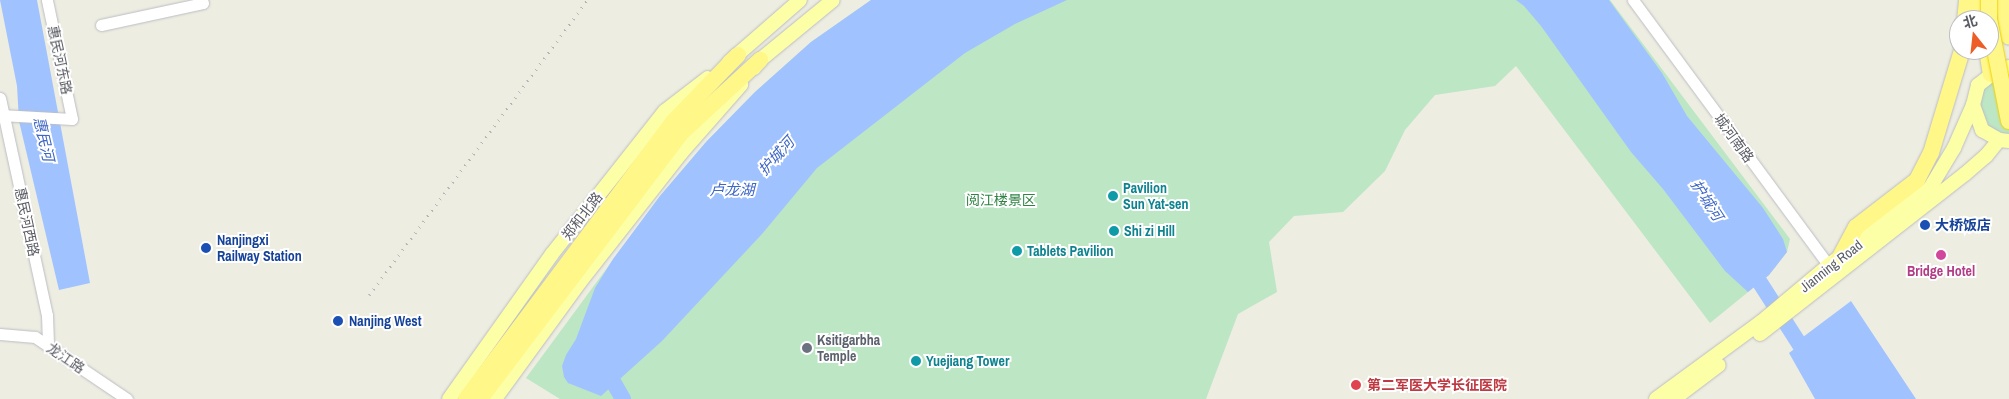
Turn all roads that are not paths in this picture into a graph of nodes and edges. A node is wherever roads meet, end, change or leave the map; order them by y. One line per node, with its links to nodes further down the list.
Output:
1 (47, 0): 19 (street, 惠民河东路)
2 (202, 0): 8 (street)
3 (800, 0): 10 (main road, 郑和北路)
4 (833, 0): 11 (main road)
5 (1633, 0): 22 (street, 城河南路)
6 (1990, 0): 16 (highway); 20 (highway, bridge)
7 (2003, 0): 9 (highway)
8 (101, 25)
9 (2009, 37)
10 (738, 55): 27 (main road, 郑和北路); 28 (highway, 郑和北路)
11 (760, 60): 29 (highway); 30 (main road)
12 (1959, 60): 22 (highway)
13 (1989, 60): 15 (highway)
14 (2009, 68): 15 (main road)
15 (1991, 74): 18 (main road, Jianning Road)
16 (2009, 80)
17 (0, 98): 19 (street, 惠民河西路)
18 (1973, 106): 21 (main road); 22 (main road, Jianning Road)
19 (4, 116): 25 (street, 惠民河西路)
20 (2009, 121)
21 (2004, 141): 22 (main road, Jianning Road)
22 (1832, 268): 23 (main road, Jianning Road)
23 (1762, 327): 31 (main road, Jianning Road); 32 (main road, Jianning Road)
24 (0, 334): 25 (street, 龙江路)
25 (48, 346): 26 (street, 龙江路)
26 (127, 399)
27 (449, 399)
28 (466, 399)
29 (480, 399)
30 (495, 399)
31 (1656, 399)
32 (1674, 399)

